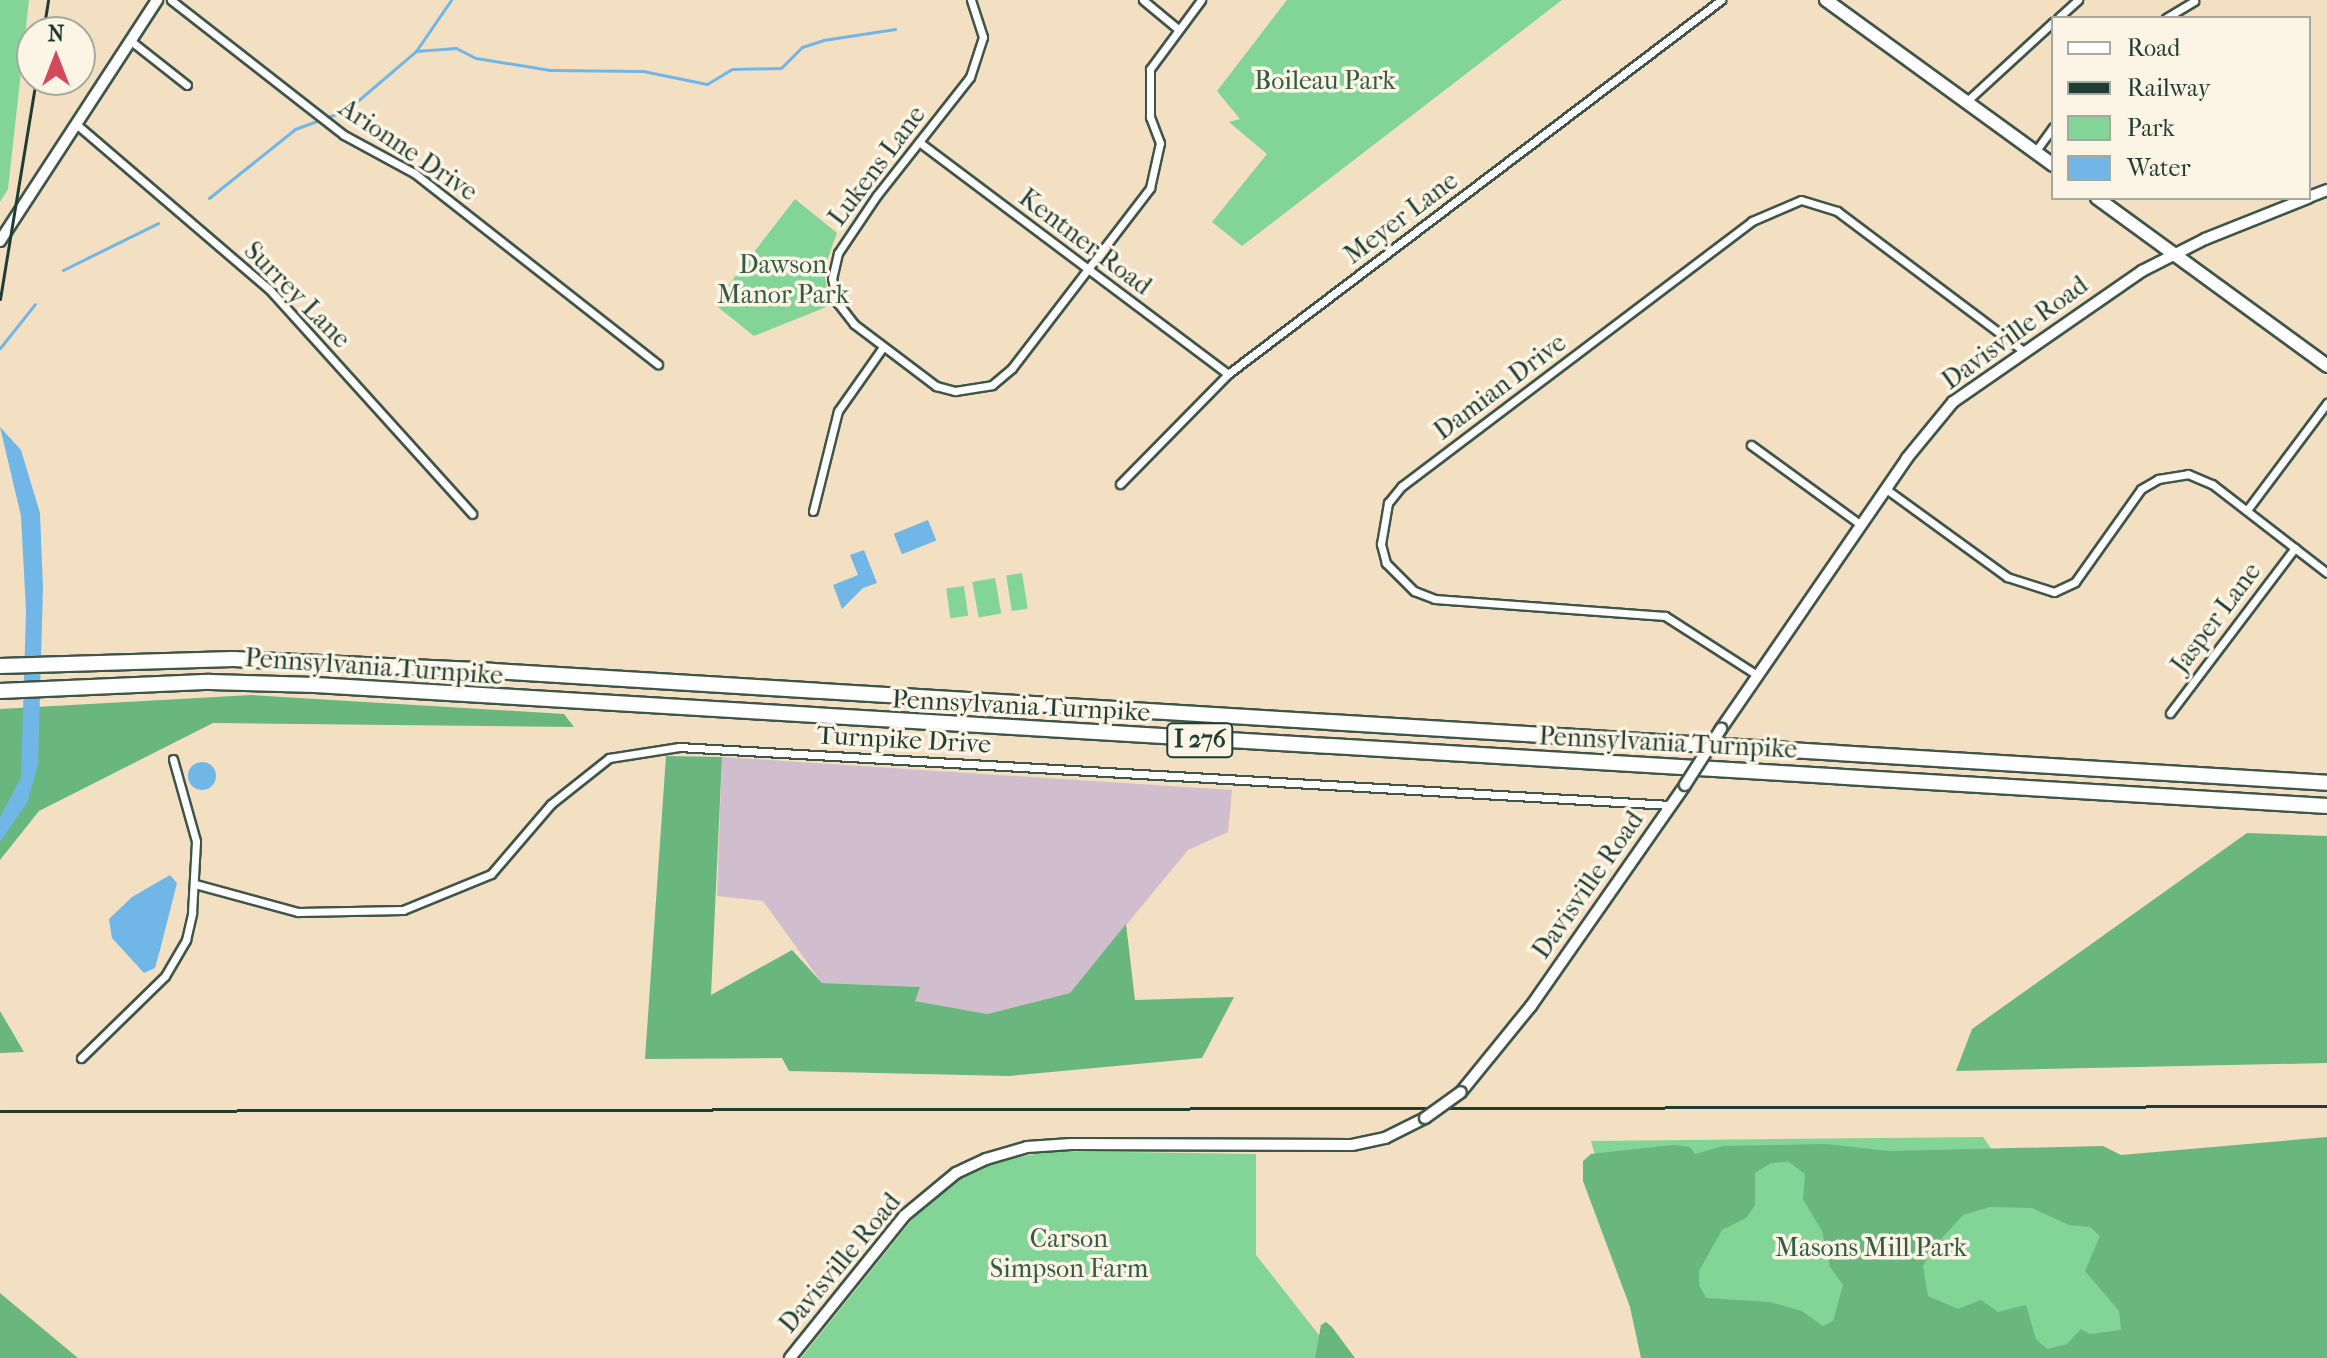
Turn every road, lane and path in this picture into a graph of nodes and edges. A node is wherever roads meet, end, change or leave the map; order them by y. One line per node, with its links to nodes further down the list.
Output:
1 (157, 0): 14 (street)
2 (171, 0): 29 (street, Arionne Drive)
3 (971, 0): 19 (street, Lukens Lane)
4 (1143, 0): 13 (street)
5 (1201, 0): 13 (street)
6 (1721, 0): 31 (street, Meyer Lane)
7 (2078, 0): 10 (street)
8 (1832, 1): 16 (main road)
9 (2194, 1): 11 (street)
10 (2060, 16)
11 (2169, 16)
12 (2051, 24): 16 (street)
13 (1178, 29): 26 (street)
14 (131, 41): 15 (street); 17 (street)
15 (187, 85)
16 (1967, 101): 20 (main road)
17 (75, 123): 24 (street); 38 (street, Surrey Lane)
18 (2051, 130): 20 (street)
19 (919, 142): 26 (street, Kentner Road); 27 (street, Lukens Lane)
20 (2035, 152): 21 (main road)
21 (2051, 164)
22 (2100, 200): 25 (main road)
23 (2303, 200): 25 (street, Davisville Road)
24 (0, 241)
25 (2174, 253): 28 (street, Davisville Road); 30 (main road)
26 (1086, 268): 27 (street, Lukens Lane); 31 (street, Kentner Road)
27 (883, 347): 37 (street)
28 (2022, 350): 35 (street, Davisville Road); 43 (street, Damian Drive)
29 (658, 364)
30 (2327, 366)
31 (1228, 374): 34 (street, Meyer Lane)
32 (2327, 403): 36 (street)
33 (1751, 445): 39 (street)
34 (1120, 484)
35 (1886, 489): 36 (street); 39 (street, Davisville Road)
36 (2247, 510): 40 (street)
37 (813, 511)
38 (472, 514)
39 (1861, 525): 43 (street, Davisville Road)
40 (2295, 548): 41 (street); 45 (street, Jasper Lane)
41 (2327, 573)
42 (0, 666): 47 (highway, Pennsylvania Turnpike / I 276)
43 (1757, 675): 48 (street, Davisville Road, bridge)
44 (0, 691): 49 (highway, Pennsylvania Turnpike / I 276)
45 (2170, 713)
46 (173, 759): 50 (street)
47 (2327, 783)
48 (1670, 805): 50 (street, Turnpike Drive); 52 (street, Davisville Road, bridge)
49 (2327, 806)
50 (195, 884): 51 (street)
51 (81, 1058)
52 (790, 1358)

